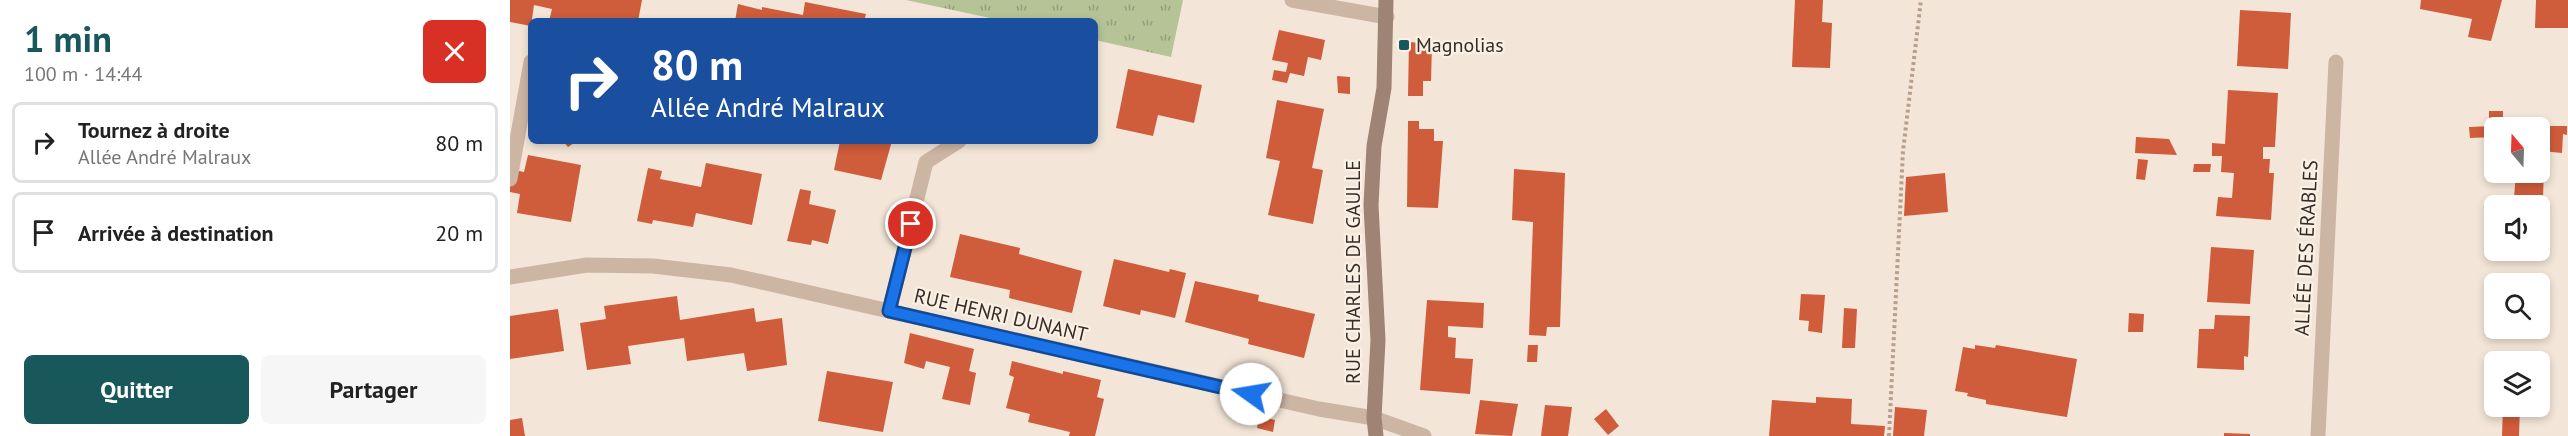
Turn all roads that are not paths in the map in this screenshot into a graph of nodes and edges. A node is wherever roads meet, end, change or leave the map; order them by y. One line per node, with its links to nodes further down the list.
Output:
1 (1292, 0): 3 (street)
2 (1386, 0): 3 (street, RUE CHARLES DE GAULLE)
3 (1387, 17): 10 (street, RUE CHARLES DE GAULLE)
4 (2336, 62): 13 (street, ALLÉE DES ÉRABLES)
5 (528, 79): 7 (street)
6 (954, 144): 9 (street)
7 (510, 179)
8 (510, 277): 9 (street, RUE HENRI DUNANT)
9 (889, 311): 10 (street, RUE HENRI DUNANT)
10 (1374, 418): 11 (street, RUE CHARLES DE GAULLE); 12 (street, RUE HENRI DUNANT)
11 (1376, 436)
12 (1424, 436)
13 (2318, 436)

